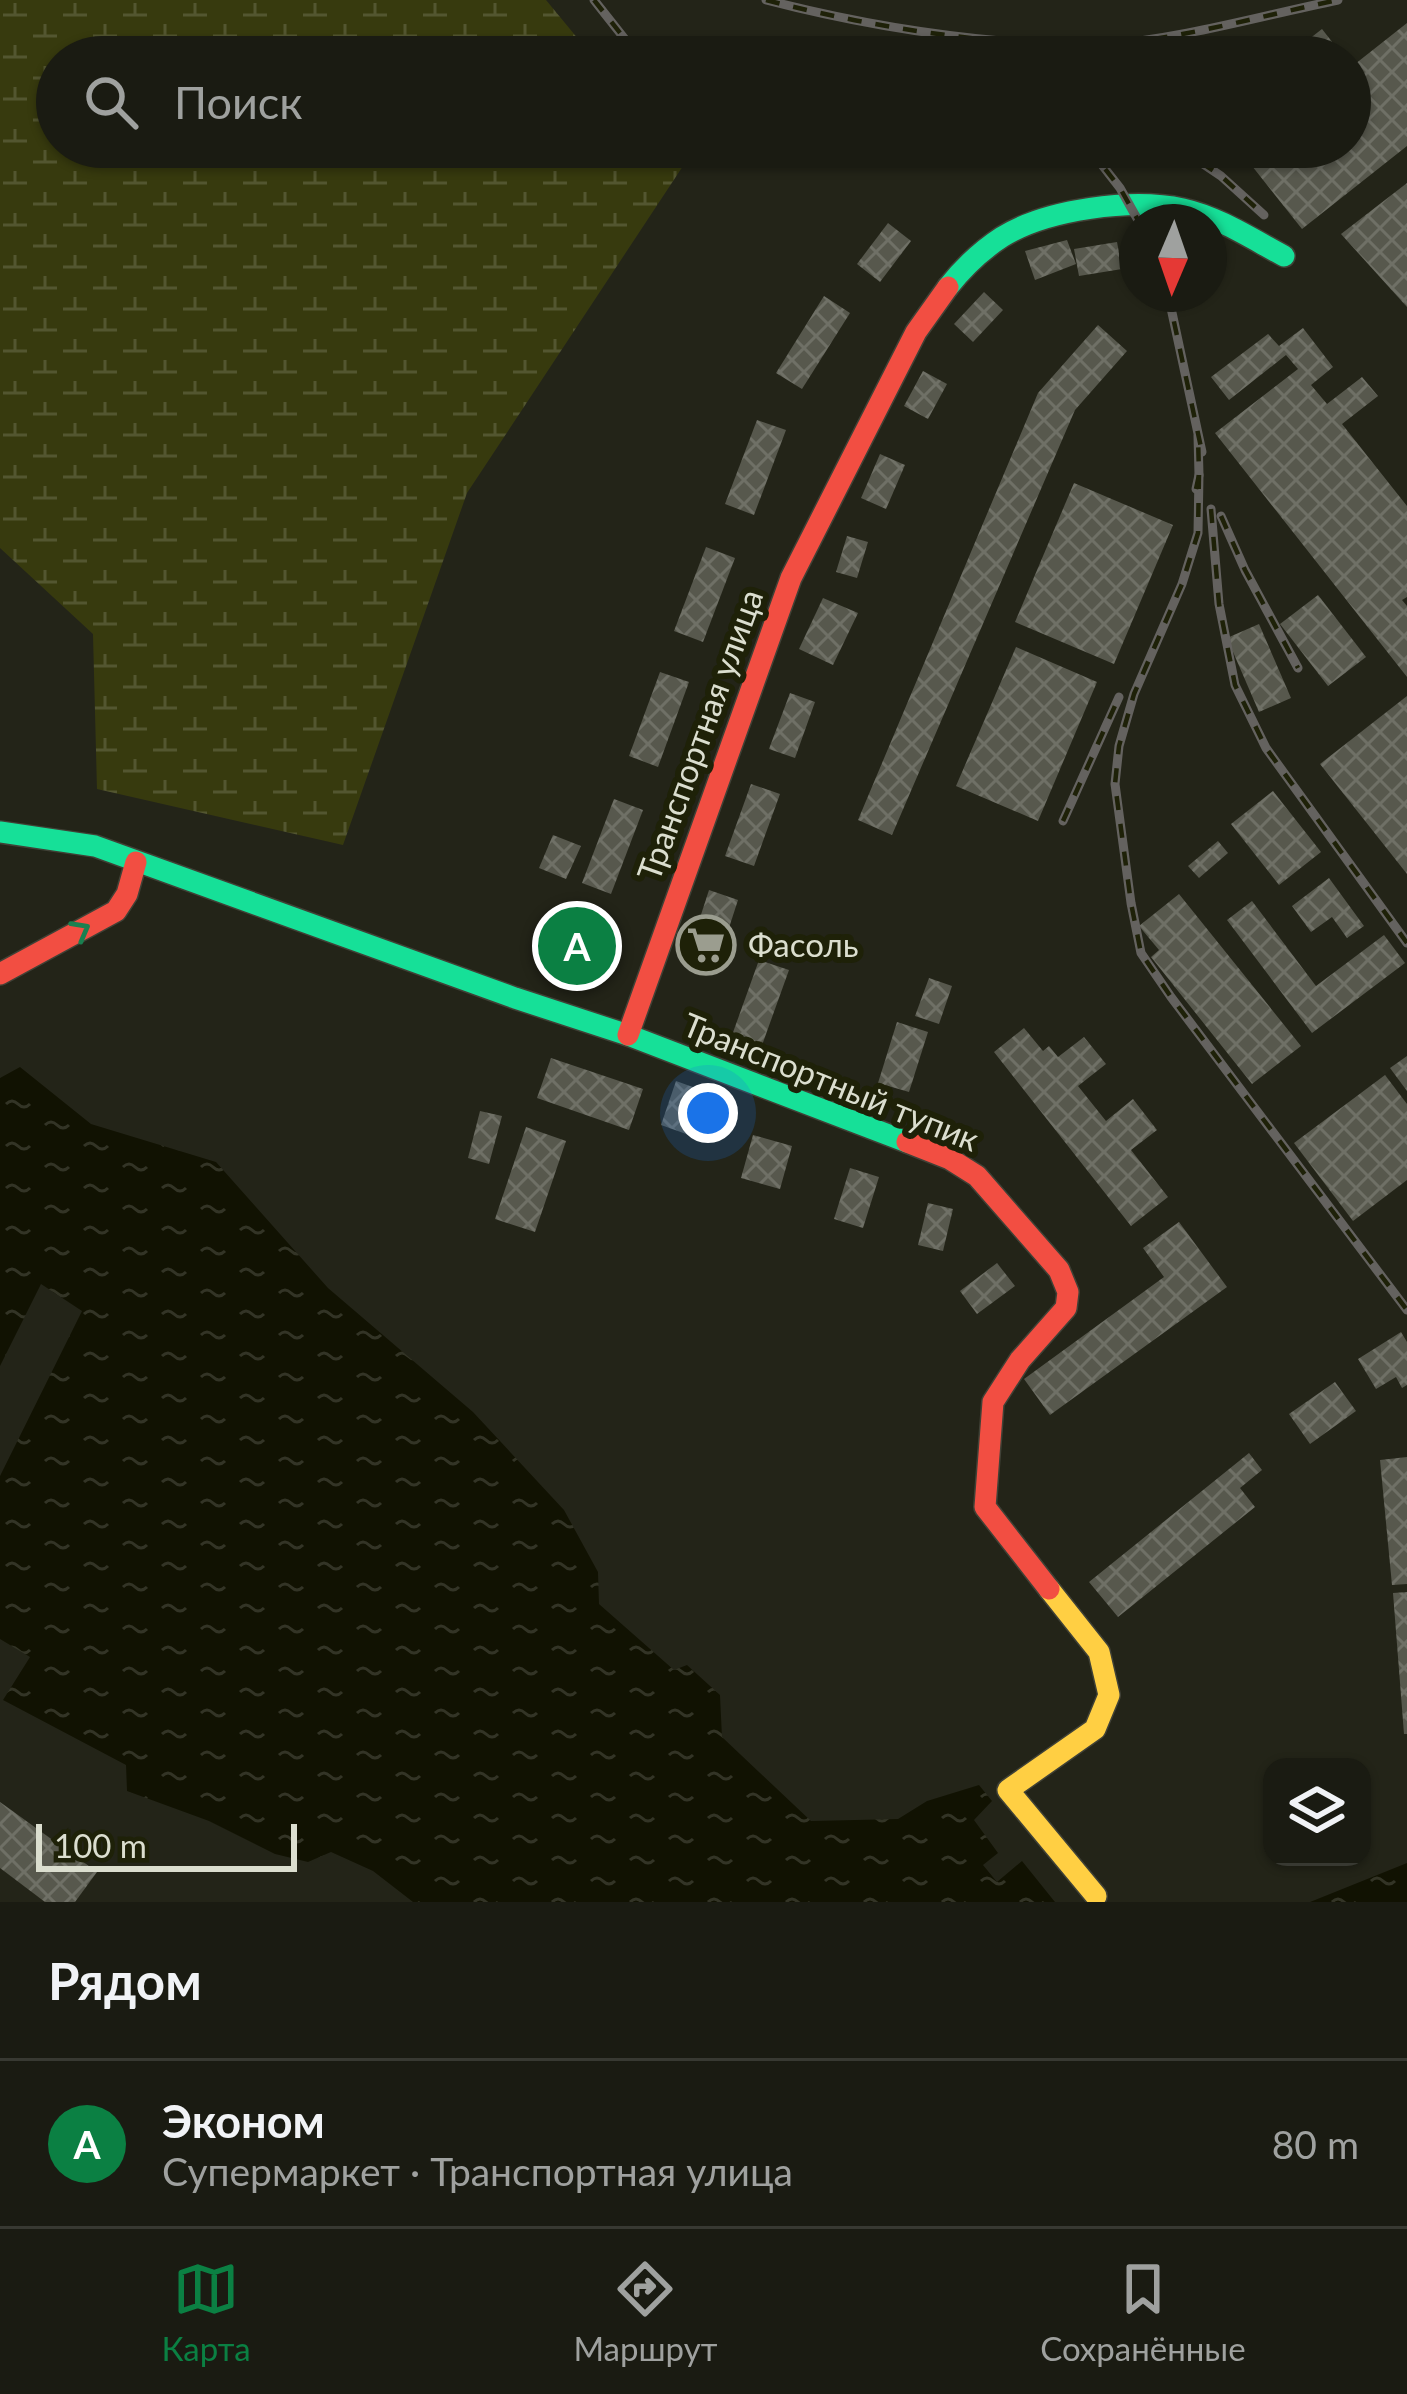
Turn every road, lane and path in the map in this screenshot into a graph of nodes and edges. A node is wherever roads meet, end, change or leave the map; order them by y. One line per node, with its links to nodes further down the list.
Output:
1 (1284, 256): 5 (street, Транспортная улица)
2 (0, 832): 3 (street)
3 (136, 862): 4 (street, one-way to 3); 5 (street)
4 (0, 974)
5 (628, 1035): 6 (street, Транспортный тупик)
6 (1096, 1896)

